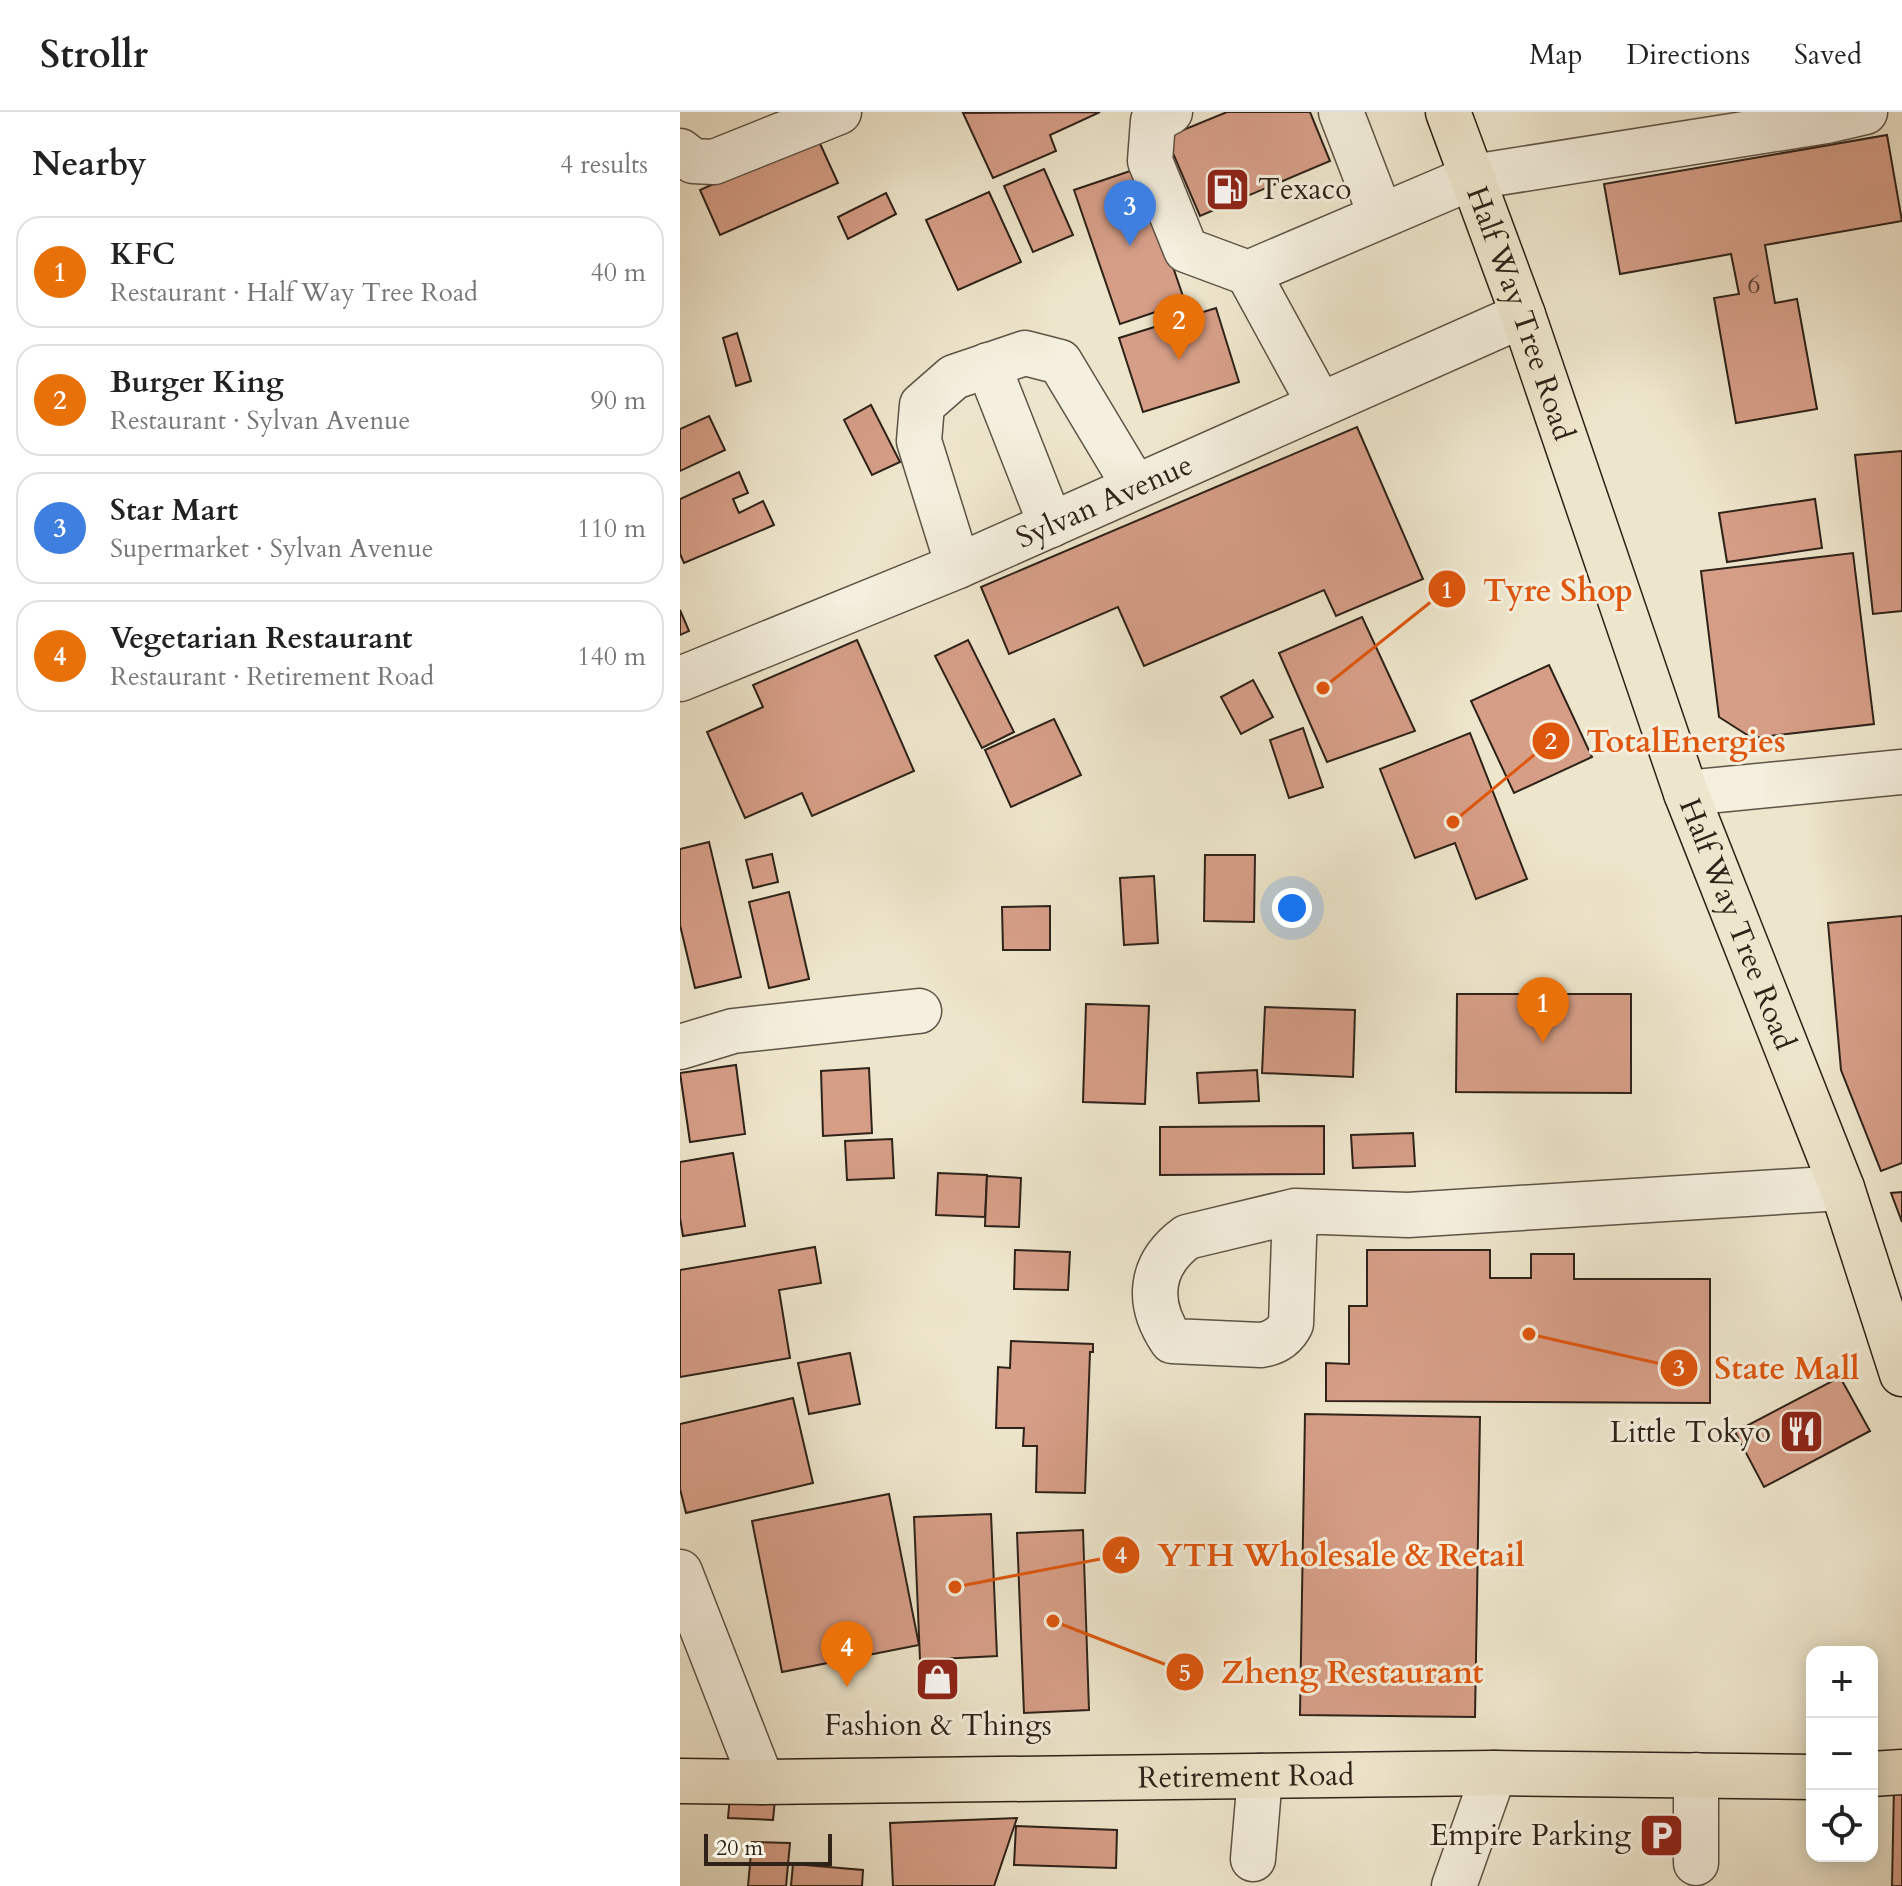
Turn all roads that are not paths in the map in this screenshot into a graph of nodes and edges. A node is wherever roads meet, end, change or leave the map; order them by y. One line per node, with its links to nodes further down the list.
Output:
1 (839, 112): 6 (street)
2 (1170, 112): 9 (street)
3 (1341, 112): 8 (street)
4 (1448, 112): 7 (main road, Half Way Tree Road)
5 (1839, 115): 7 (street)
6 (680, 151)
7 (1473, 177): 8 (street); 10 (main road, Half Way Tree Road)
8 (1381, 216): 9 (street)
9 (1248, 273): 12 (street)
10 (1523, 315): 12 (street, Sylvan Avenue); 18 (main road, Half Way Tree Road)
11 (988, 365): 13 (street); 14 (street); 15 (street)
12 (1320, 405): 13 (street, Sylvan Avenue)
13 (1135, 487): 14 (street, Sylvan Avenue)
14 (1051, 525): 15 (street, Sylvan Avenue)
15 (958, 566): 16 (street, Sylvan Avenue)
16 (680, 679)
17 (1902, 772): 18 (street)
18 (1686, 793): 21 (main road, Half Way Tree Road)
19 (919, 1011): 20 (street)
20 (680, 1047)
21 (1842, 1188): 22 (street); 23 (main road, Half Way Tree Road)
22 (1295, 1211)
23 (1902, 1373)
24 (680, 1572): 32 (street)
25 (1902, 1772): 27 (main road)
26 (1494, 1773): 28 (main road, Retirement Road); 29 (main road, Retirement Road); 35 (street)
27 (1878, 1774)
28 (1696, 1775): 30 (main road, Retirement Road); 34 (street)
29 (1260, 1776): 32 (main road, Retirement Road); 33 (street)
30 (1806, 1777)
31 (680, 1781): 32 (main road, Retirement Road)
32 (762, 1782)
33 (1253, 1859)
34 (1696, 1863)
35 (1454, 1886)

